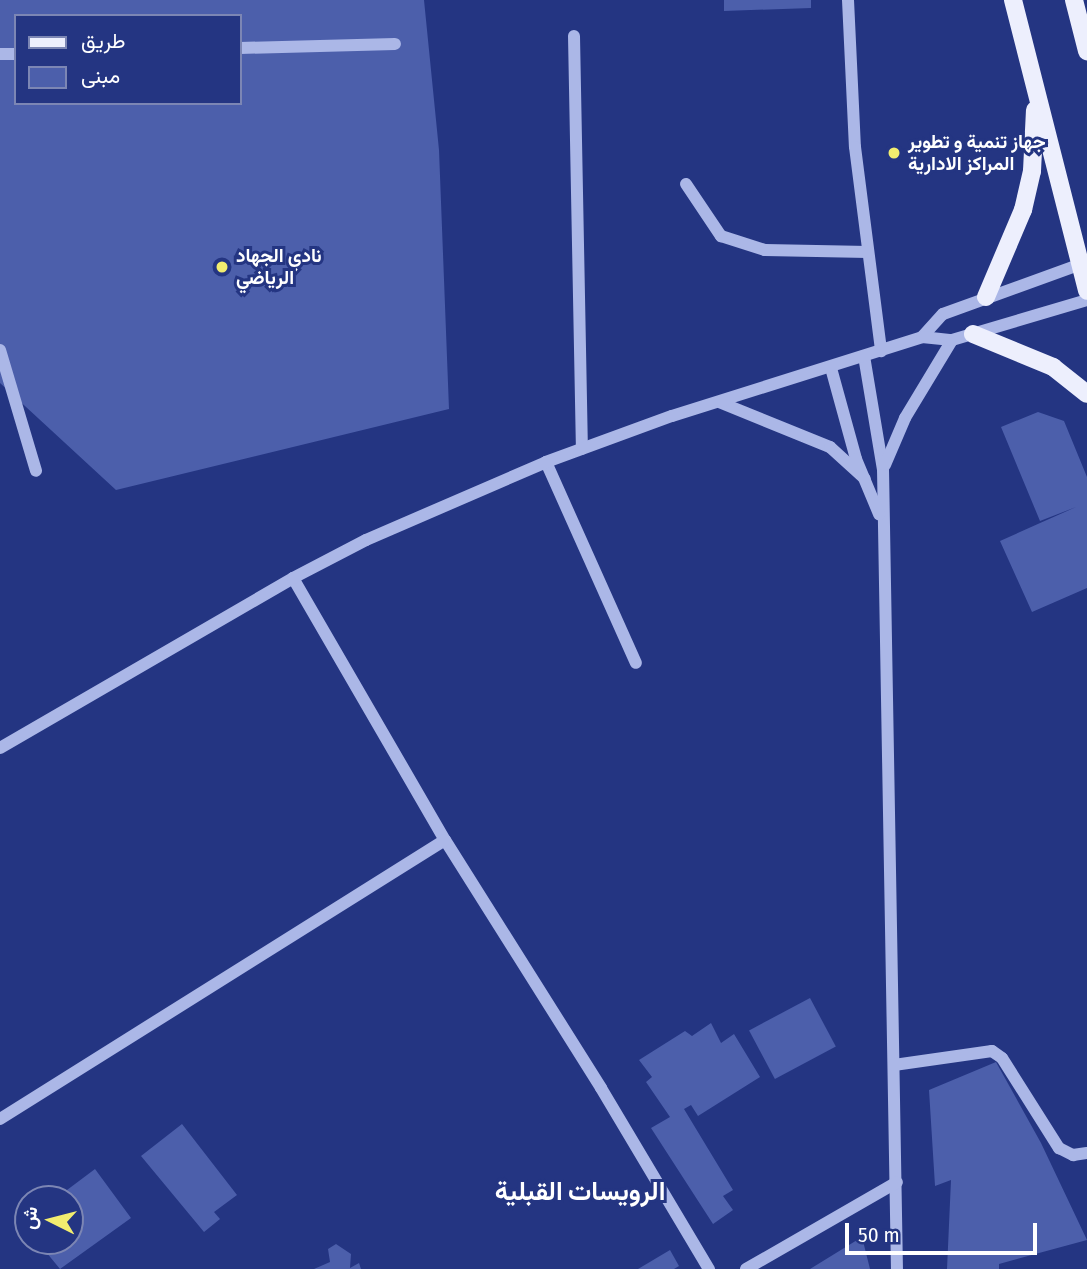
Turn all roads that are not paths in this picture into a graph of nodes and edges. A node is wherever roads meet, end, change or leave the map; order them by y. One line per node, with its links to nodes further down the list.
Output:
1 (848, 0): 12 (street)
2 (1013, 0): 10 (main road)
3 (1074, 0): 4 (main road)
4 (1079, 23): 6 (main road); 9 (main road)
5 (574, 36): 26 (street)
6 (1087, 41)
7 (395, 44): 8 (street)
8 (242, 48)
9 (1087, 51)
10 (1035, 89): 13 (main road); 15 (main road)
11 (686, 184): 12 (street)
12 (868, 252): 21 (street)
13 (1084, 262): 14 (main road); 15 (street)
14 (1087, 291)
15 (986, 297): 18 (street)
16 (1087, 300): 17 (street)
17 (973, 334): 19 (street); 24 (main road)
18 (922, 337): 19 (street); 21 (street)
19 (952, 340): 28 (street)
20 (0, 350): 29 (street)
21 (881, 351): 22 (street)
22 (864, 356): 23 (street); 28 (street)
23 (831, 368): 25 (street); 30 (street)
24 (1087, 394)
25 (719, 402): 26 (street); 30 (street)
26 (582, 449): 27 (street)
27 (546, 462): 32 (street); 33 (street)
28 (883, 469): 31 (street)
29 (36, 471)
30 (865, 479): 31 (street)
31 (882, 521): 36 (street)
32 (293, 578): 34 (street); 35 (street)
33 (636, 663)
34 (0, 748)
35 (445, 840): 37 (street); 40 (street)
36 (894, 1065): 38 (street); 39 (street)
37 (0, 1119)
38 (1087, 1153)
39 (897, 1182): 41 (street); 42 (street)
40 (709, 1269)
41 (746, 1269)
42 (897, 1269)

